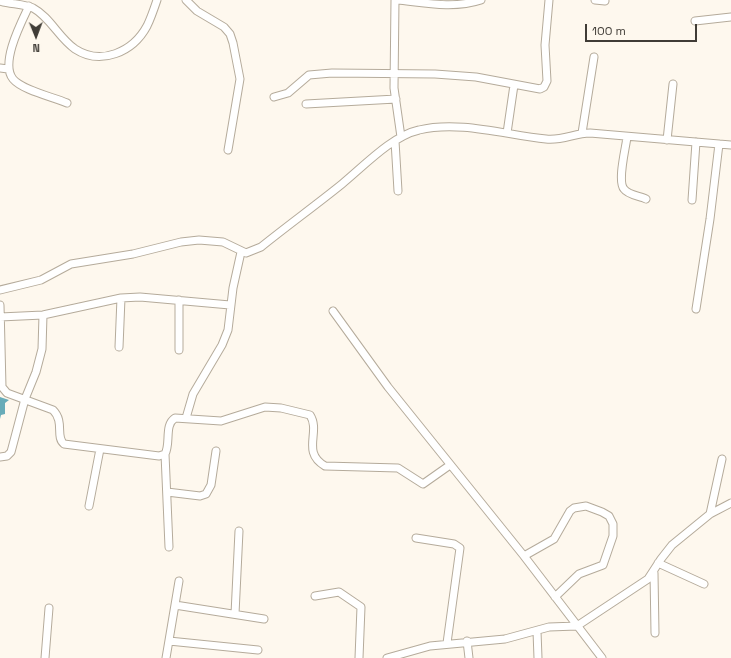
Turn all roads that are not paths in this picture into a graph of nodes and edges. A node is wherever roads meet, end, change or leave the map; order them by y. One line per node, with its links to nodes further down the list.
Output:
1 (157, 0): 10 (street)
2 (186, 0): 32 (street)
3 (397, 0): 9 (street); 16 (street)
4 (481, 0): 9 (street)
5 (549, 0): 18 (street)
6 (595, 0): 8 (street)
7 (0, 1): 10 (street)
8 (605, 1)
9 (444, 2)
10 (29, 6): 15 (street)
11 (731, 17): 12 (street)
12 (695, 21)
13 (594, 57): 24 (street)
14 (0, 68): 15 (street)
15 (8, 69): 21 (street)
16 (394, 72): 18 (street); 19 (street); 20 (street)
17 (673, 84): 27 (street)
18 (514, 85): 23 (street)
19 (274, 97)
20 (396, 99): 22 (street); 25 (street)
21 (67, 102)
22 (306, 104)
23 (507, 133): 24 (street); 25 (street)
24 (582, 133): 26 (street)
25 (401, 137): 28 (street)
26 (627, 137): 27 (street); 34 (street)
27 (667, 140): 29 (street)
28 (395, 142): 33 (street); 36 (street)
29 (696, 142): 30 (street); 35 (street)
30 (719, 144): 31 (street); 42 (street)
31 (731, 145)
32 (228, 150)
33 (398, 191)
34 (646, 199)
35 (692, 200)
36 (241, 252): 37 (street); 40 (street)
37 (0, 290)
38 (121, 298): 39 (street); 44 (street); 46 (street)
39 (179, 300): 40 (street); 47 (street)
40 (230, 304): 49 (street)
41 (0, 305): 45 (street)
42 (696, 308)
43 (333, 311): 55 (street)
44 (43, 315): 45 (street); 48 (street)
45 (0, 317): 48 (street)
46 (119, 347)
47 (179, 350)
48 (25, 399): 50 (street); 53 (street)
49 (186, 418): 52 (street); 55 (street)
50 (100, 450): 52 (street); 58 (street)
51 (216, 451): 56 (street)
52 (165, 454): 56 (street)
53 (0, 457)
54 (722, 459): 59 (street)
55 (450, 465): 63 (street)
56 (166, 492): 62 (street)
57 (731, 503): 59 (street)
58 (89, 506)
59 (710, 514): 64 (street)
60 (239, 531): 72 (street)
61 (416, 538): 79 (street)
62 (169, 547)
63 (524, 556): 69 (street); 69 (street)
64 (658, 563): 65 (street); 67 (street)
65 (654, 573): 74 (street); 76 (street)
66 (179, 582): 70 (street)
67 (704, 584)
68 (315, 596): 83 (street)
69 (555, 597): 74 (street)
70 (175, 605): 72 (street); 77 (street)
71 (50, 608): 81 (street)
72 (235, 614): 73 (street)
73 (264, 619)
74 (577, 626): 75 (street); 87 (street)
75 (538, 631): 78 (street); 86 (street)
76 (655, 633)
77 (169, 641): 80 (street); 82 (street)
78 (467, 641): 79 (street); 85 (street)
79 (447, 643): 84 (street)
80 (258, 650)
81 (45, 658)
82 (166, 658)
83 (359, 658)
84 (387, 658)
85 (469, 658)
86 (538, 658)
87 (602, 658)

